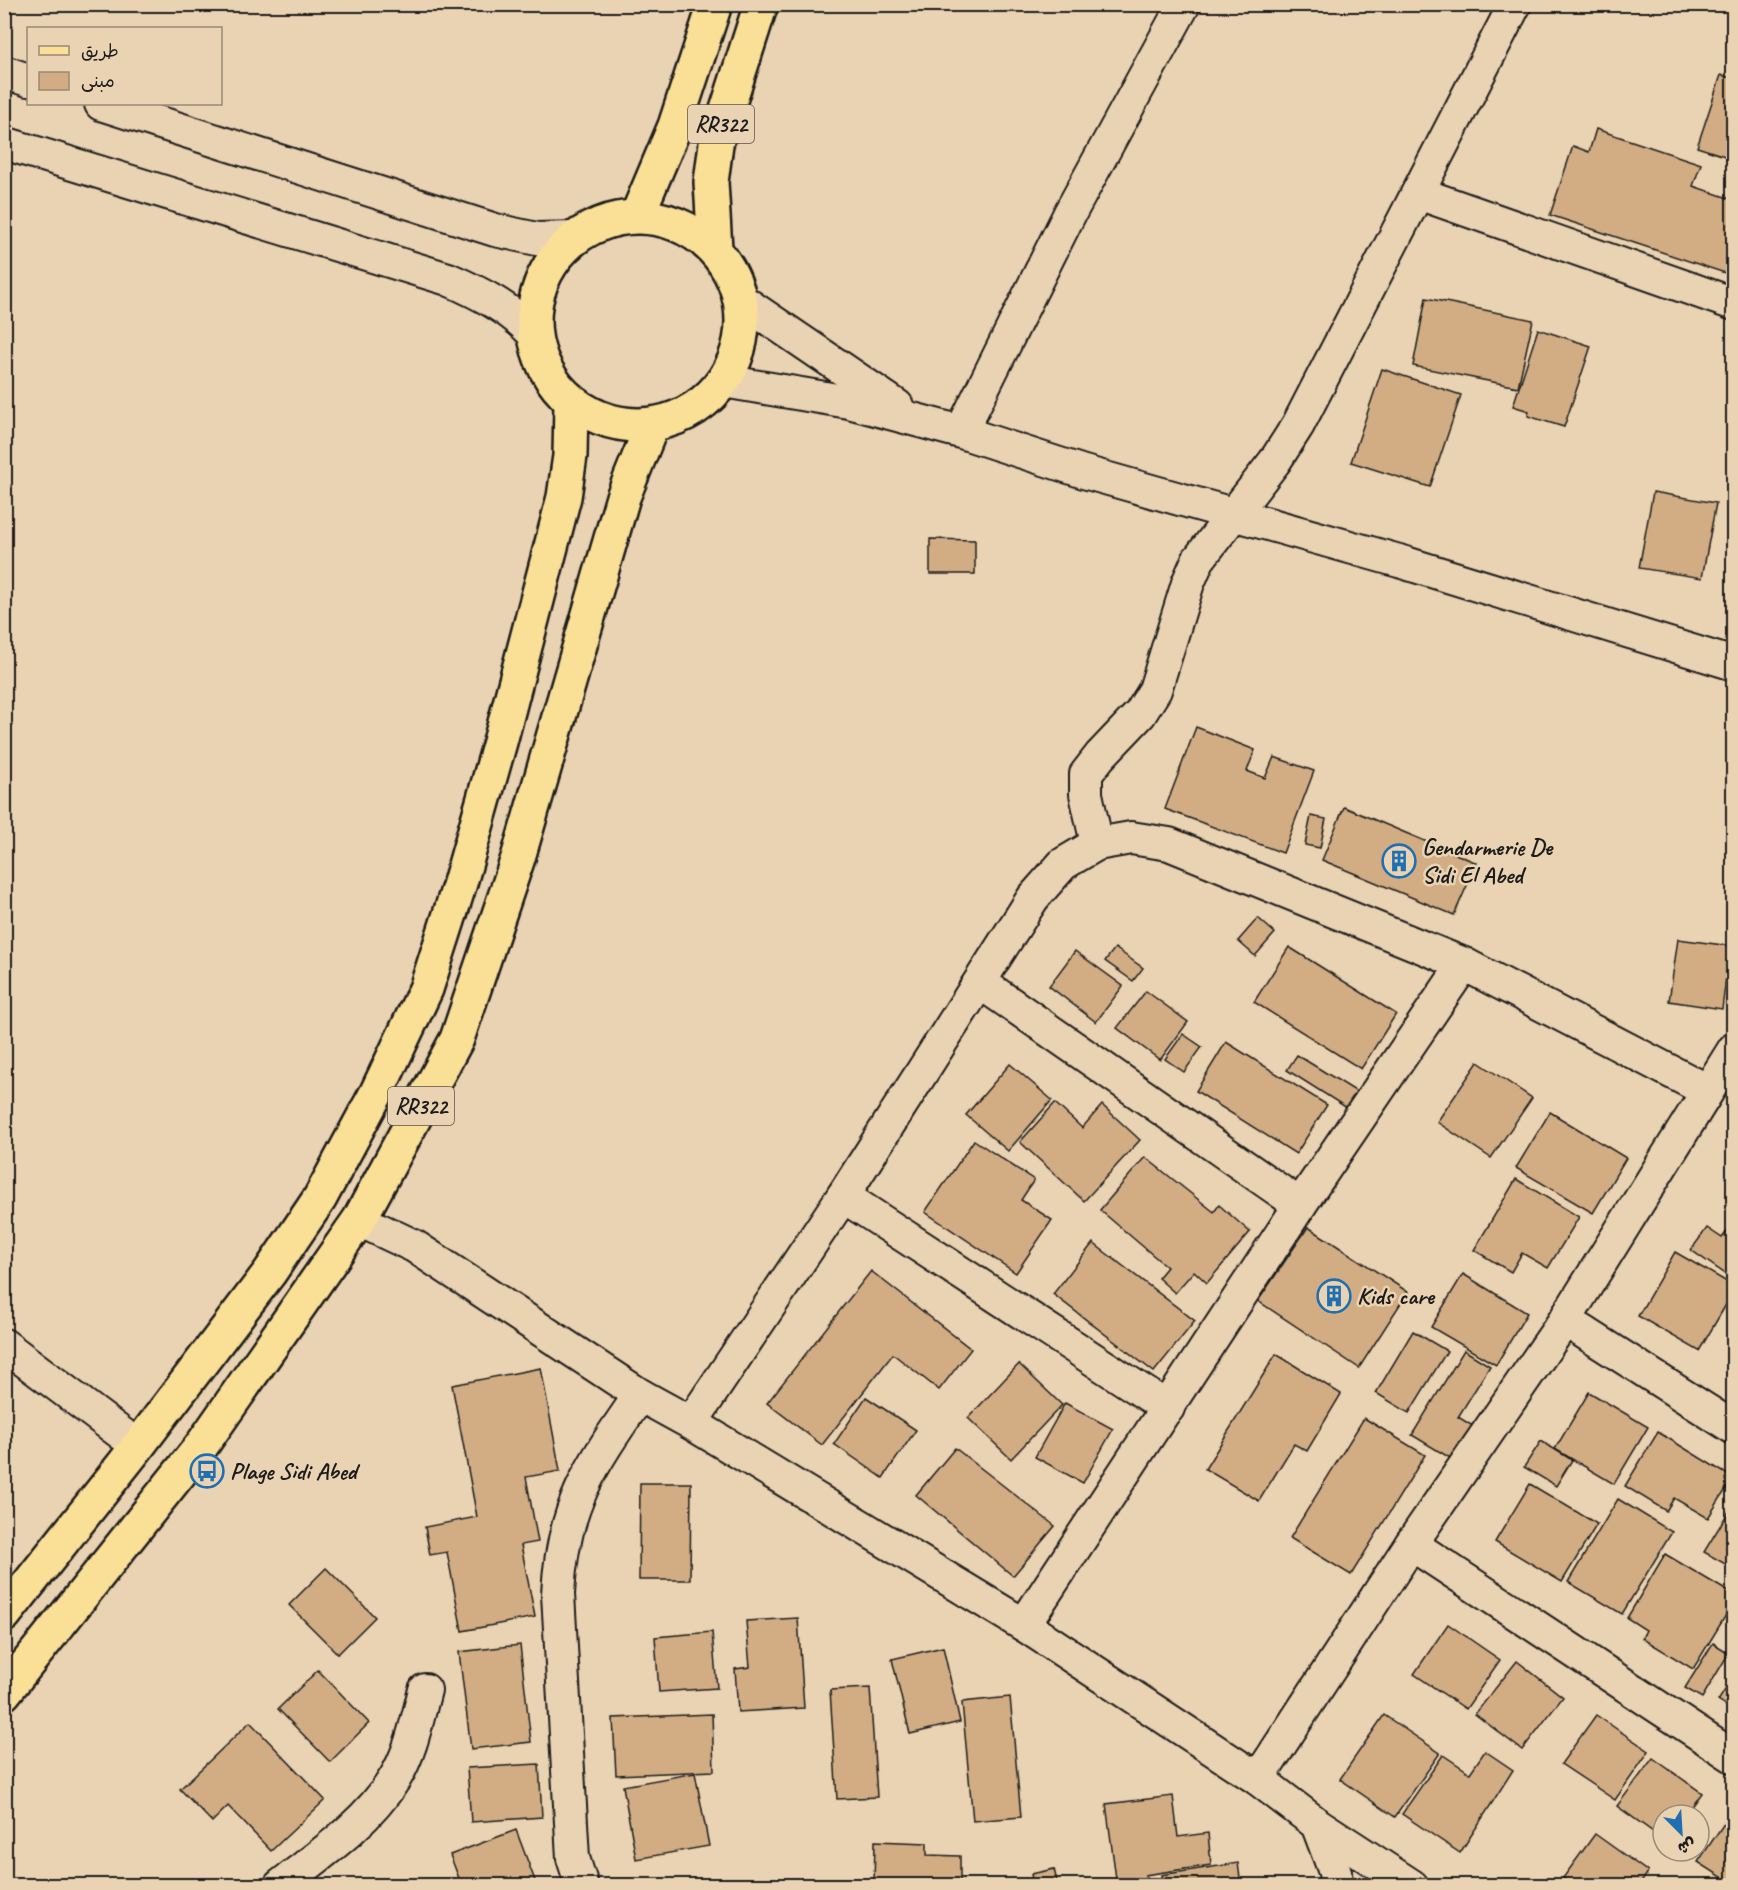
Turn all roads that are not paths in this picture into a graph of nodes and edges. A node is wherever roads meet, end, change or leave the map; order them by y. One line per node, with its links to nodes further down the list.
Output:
1 (715, 4): 10 (main road, RR322)
2 (761, 4): 12 (main road, RR322)
3 (1184, 4): 20 (street)
4 (1515, 4): 9 (street)
5 (4, 72): 6 (street)
6 (27, 80)
7 (104, 105): 11 (street)
8 (4, 143): 15 (street)
9 (1418, 193): 14 (street); 21 (street)
10 (636, 216): 11 (main road, RR322); 12 (main road, RR322)
11 (573, 238): 15 (main road, RR322)
12 (715, 249): 13 (main road, RR322)
13 (741, 300): 16 (main road, RR322); 18 (street)
14 (1734, 304)
15 (534, 334): 17 (main road, RR322)
16 (723, 381): 18 (street); 19 (main road, RR322)
17 (571, 402): 19 (main road, RR322); 37 (main road, RR322)
18 (923, 422): 20 (street)
19 (652, 424): 30 (main road, RR322)
20 (961, 432): 21 (street)
21 (1233, 515): 22 (street); 23 (street)
22 (1734, 664)
23 (1097, 844): 24 (street); 25 (street)
24 (1464, 964): 27 (street); 29 (street)
25 (981, 983): 28 (street); 29 (street)
26 (1734, 1049): 27 (street)
27 (1707, 1090): 31 (street)
28 (843, 1196): 34 (street); 35 (street)
29 (1300, 1205): 34 (street)
30 (359, 1220): 33 (street); 42 (main road, RR322)
31 (1565, 1320): 36 (street); 38 (street)
32 (4, 1344): 37 (street)
33 (640, 1395): 35 (street); 47 (street)
34 (1168, 1408): 40 (street)
35 (691, 1423): 40 (street)
36 (1734, 1428)
37 (138, 1446): 39 (main road, RR322)
38 (1411, 1544): 43 (street); 44 (street)
39 (4, 1615)
40 (1024, 1625): 44 (street)
41 (425, 1690): 46 (street)
42 (4, 1693)
43 (1734, 1758)
44 (1258, 1779): 45 (street)
45 (1317, 1824): 48 (street); 49 (street)
46 (280, 1886)
47 (582, 1886)
48 (1336, 1886)
49 (1412, 1886)

